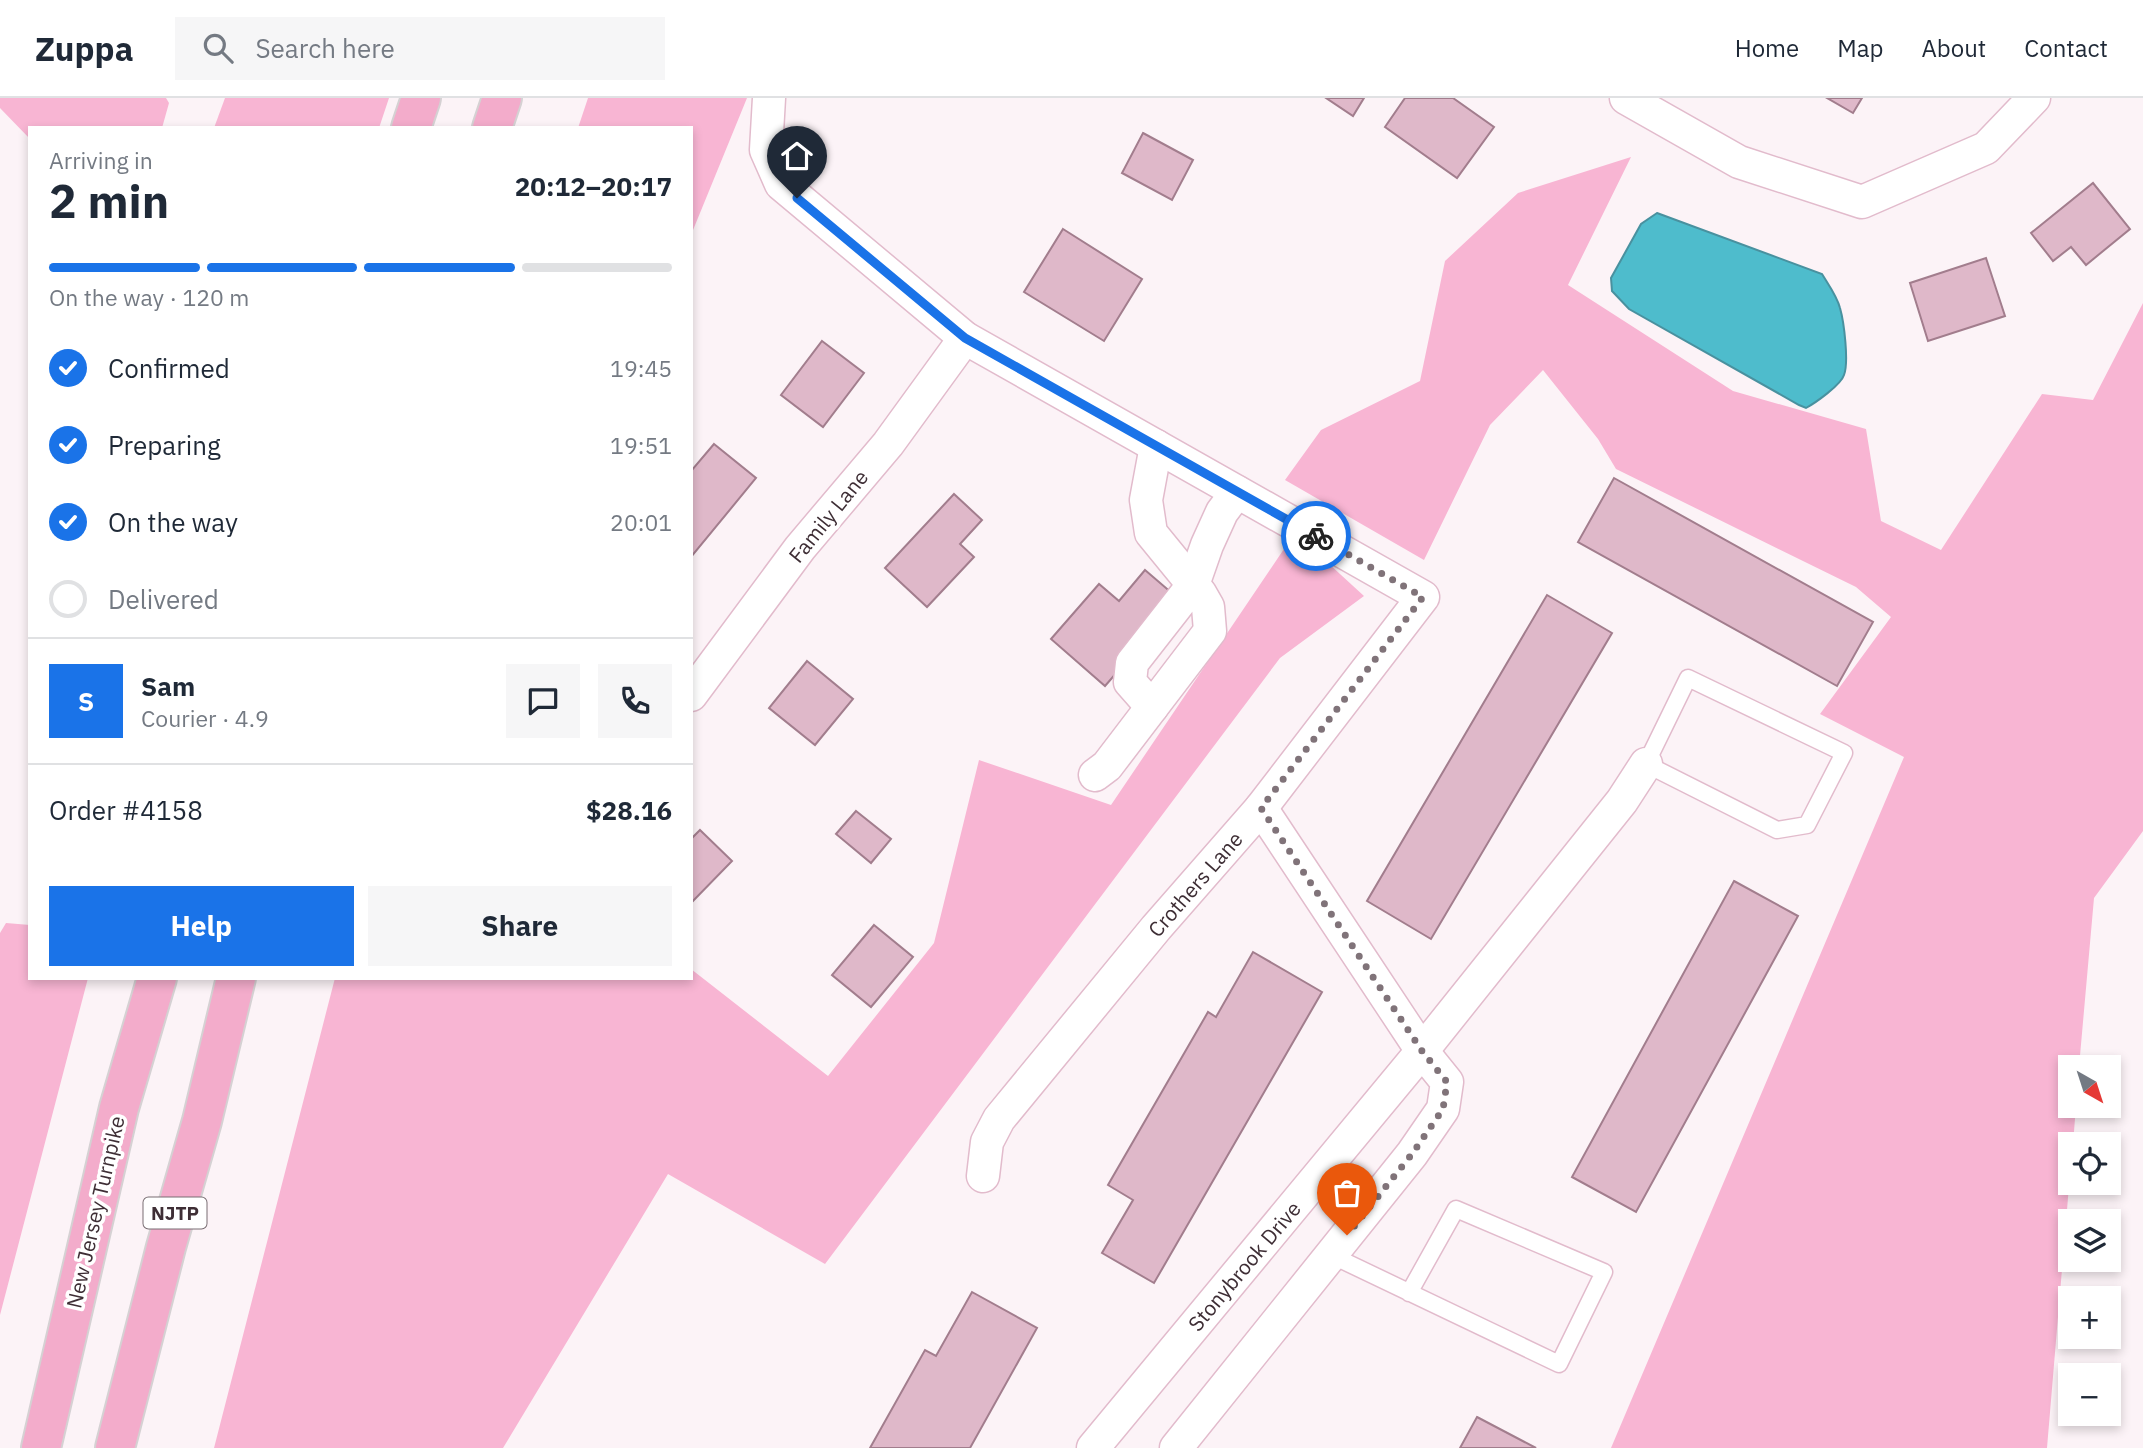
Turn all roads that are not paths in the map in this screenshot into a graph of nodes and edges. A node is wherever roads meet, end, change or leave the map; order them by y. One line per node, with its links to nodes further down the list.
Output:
1 (421, 98): 6 (highway)
2 (502, 98): 7 (highway)
3 (769, 98): 8 (street)
4 (1626, 98): 5 (street)
5 (2034, 98)
6 (412, 126)
7 (493, 126)
8 (965, 338): 9 (street); 12 (street, Family Lane)
9 (1156, 446): 10 (street); 11 (street)
10 (1237, 492): 11 (street); 16 (street, Crothers Lane)
11 (1193, 584): 13 (street); 13 (street)
12 (693, 692)
13 (1152, 707): 15 (street)
14 (1646, 765): 14 (lane); 19 (street, Stonybrook Drive)
15 (1096, 775)
16 (1261, 808): 19 (street); 20 (street, Crothers Lane)
17 (156, 980): 23 (highway, New Jersey Turnpike)
18 (236, 980): 24 (highway, NJTP)
19 (1422, 1051): 21 (street); 25 (street, Stonybrook Drive)
20 (983, 1176)
21 (1331, 1255): 22 (lane); 26 (street)
22 (1409, 1293): 22 (lane)
23 (41, 1448)
24 (115, 1448)
25 (1093, 1448)
26 (1176, 1448)

